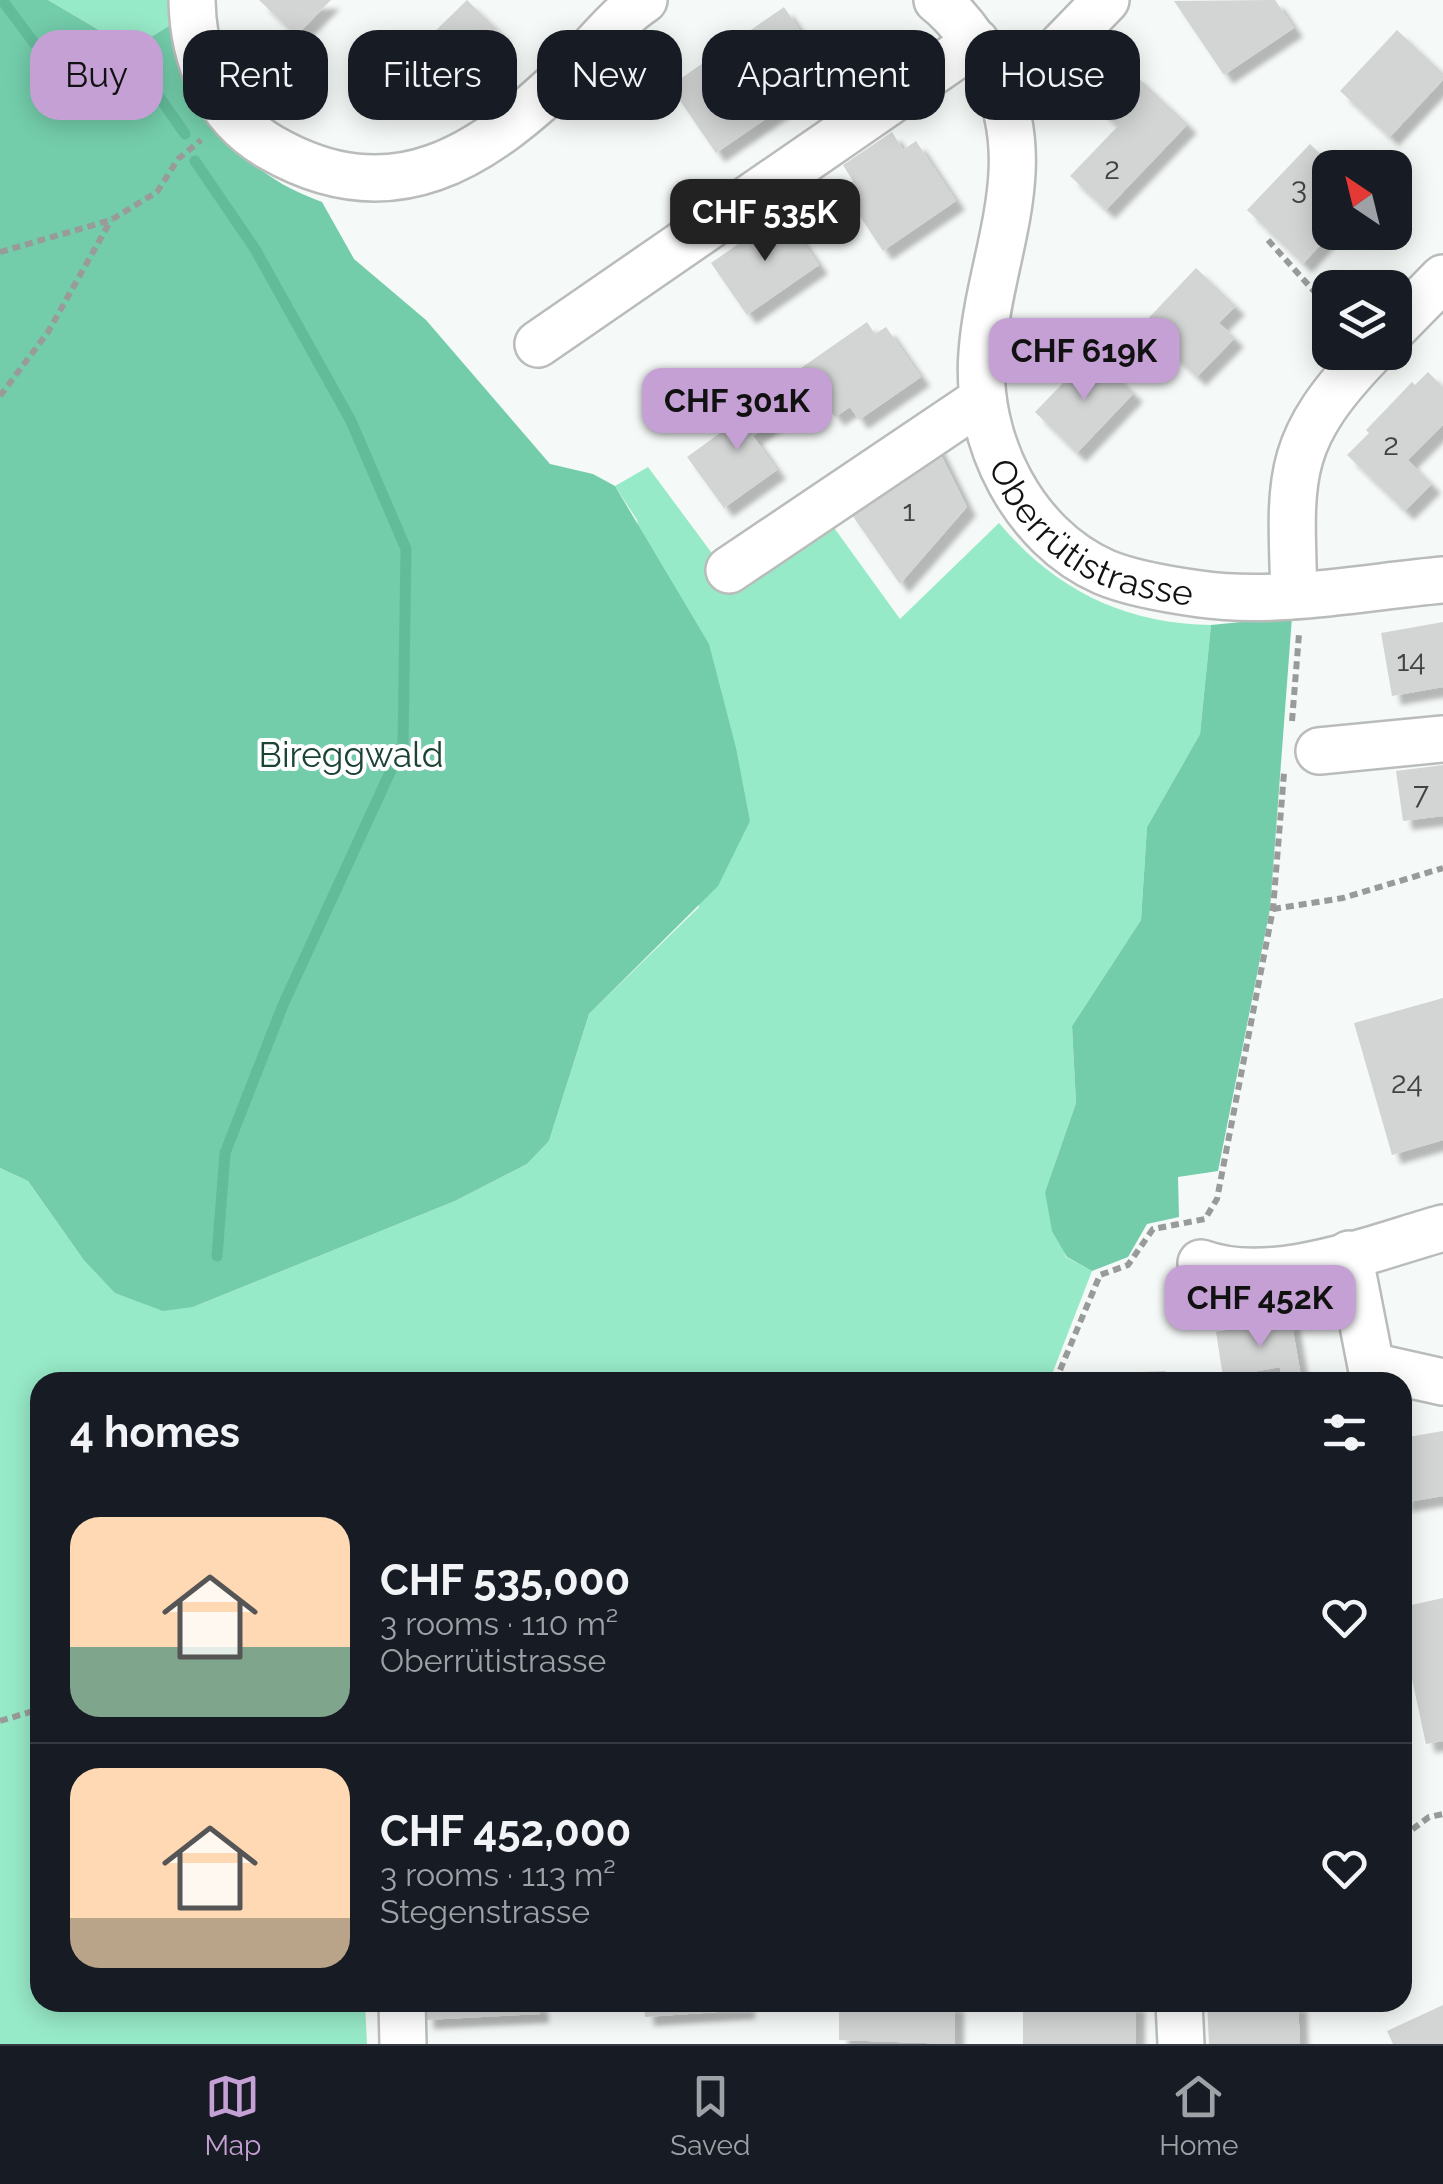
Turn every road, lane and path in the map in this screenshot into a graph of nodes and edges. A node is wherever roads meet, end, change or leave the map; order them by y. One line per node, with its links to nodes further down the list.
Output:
1 (192, 0): 5 (street)
2 (644, 0): 10 (street)
3 (937, 0): 6 (street, Oberrütistrasse)
4 (1106, 0): 7 (street)
5 (193, 30)
6 (965, 30)
7 (1077, 30)
8 (965, 50): 18 (street)
9 (222, 120): 12 (path)
10 (233, 120)
11 (1009, 120): 21 (street, Oberrütistrasse)
12 (112, 220): 14 (path); 20 (path)
13 (1268, 240): 16 (path)
14 (0, 252)
15 (1443, 278): 17 (street)
16 (1312, 289)
17 (1412, 310)
18 (538, 344)
19 (1356, 370): 24 (street)
20 (0, 396)
21 (984, 399): 22 (street); 24 (street, Oberrütistrasse)
22 (729, 570)
23 (1443, 580): 24 (street, Oberrütistrasse)
24 (1294, 593): 26 (path)
25 (1443, 739): 26 (street)
26 (1298, 750): 28 (path)
27 (1443, 868): 28 (path)
28 (1273, 909): 31 (path)
29 (1172, 1224): 33 (path)
30 (1443, 1228): 32 (street)
31 (1203, 1241): 32 (street)
32 (1349, 1254): 34 (street)
33 (1059, 1372)
34 (1398, 1372)
35 (1412, 1375): 36 (street)
36 (1443, 1382)
37 (30, 1712): 38 (path)
38 (0, 1721)
39 (1443, 1814): 40 (path)
40 (1412, 1829)
41 (408, 2012): 43 (street)
42 (1179, 2012): 44 (street)
43 (424, 2042)
44 (1181, 2044)

